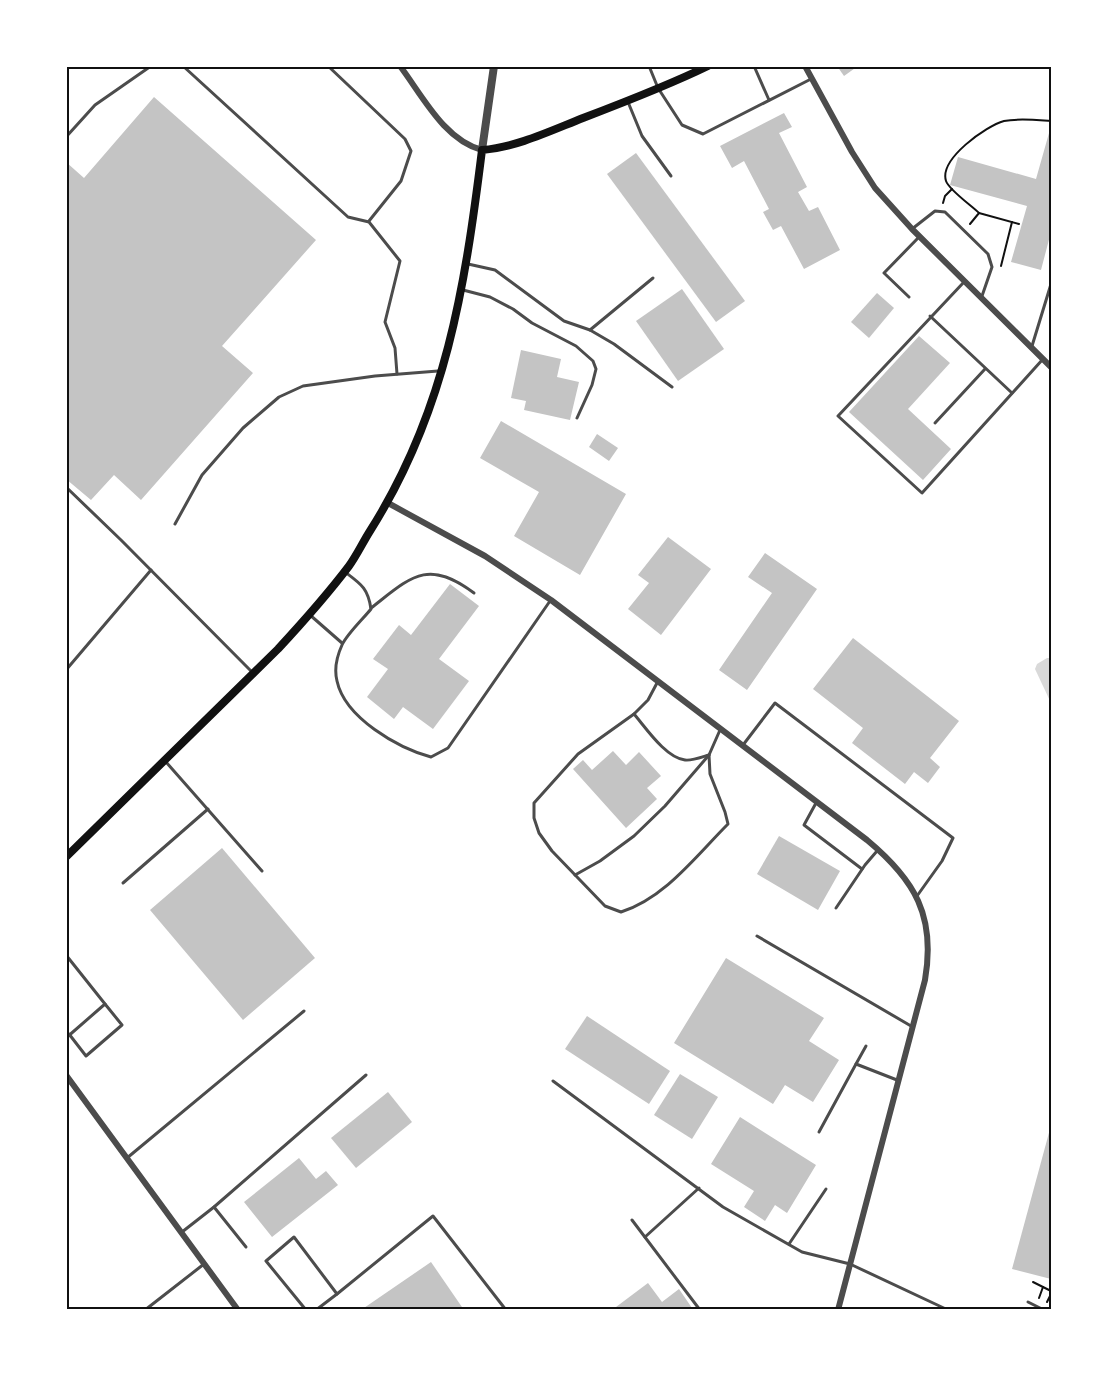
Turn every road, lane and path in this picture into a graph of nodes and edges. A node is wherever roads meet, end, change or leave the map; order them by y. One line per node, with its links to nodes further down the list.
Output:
1 (151, 66): 10 (lane)
2 (183, 66): 22 (lane)
3 (328, 66): 22 (lane)
4 (400, 66): 17 (street)
5 (494, 66): 17 (street)
6 (649, 66): 12 (lane)
7 (708, 66): 12 (main road)
8 (754, 66): 13 (lane)
9 (805, 66): 11 (street)
10 (145, 67): 16 (lane)
11 (812, 79): 13 (lane); 25 (street)
12 (658, 88): 13 (lane); 14 (main road)
13 (769, 100)
14 (628, 101): 17 (main road); 18 (lane)
15 (1051, 121): 19 (path)
16 (66, 136)
17 (482, 150): 28 (main road)
18 (671, 176)
19 (952, 189): 20 (path); 21 (path)
20 (940, 212): 25 (lane); 26 (lane)
21 (979, 213): 23 (path); 26 (path)
22 (369, 222): 43 (lane)
23 (1012, 222): 24 (path); 29 (path)
24 (1019, 224)
25 (912, 229): 27 (street)
26 (964, 230): 29 (lane)
27 (920, 236): 31 (street); 34 (lane)
28 (466, 263): 33 (main road); 37 (lane)
29 (991, 268): 35 (lane)
30 (653, 278): 37 (lane)
31 (965, 281): 35 (street); 36 (lane)
32 (1051, 284): 38 (lane)
33 (462, 290): 42 (main road); 46 (lane)
34 (909, 297)
35 (981, 297): 38 (street)
36 (930, 316): 41 (lane); 45 (lane)
37 (590, 330): 44 (lane)
38 (1032, 348): 39 (street)
39 (1043, 359): 40 (street); 45 (lane)
40 (1051, 367)
41 (985, 369): 45 (lane); 47 (lane)
42 (442, 370): 43 (lane); 49 (main road)
43 (397, 374): 50 (lane)
44 (672, 387)
45 (1012, 393)
46 (577, 418)
47 (935, 423)
48 (66, 487): 51 (lane)
49 (388, 502): 52 (main road); 54 (street)
50 (175, 524)
51 (151, 570): 58 (lane); 59 (lane)
52 (344, 572): 55 (lane); 56 (main road)
53 (474, 593): 55 (lane)
54 (551, 600): 57 (lane); 60 (street)
55 (371, 609): 57 (lane)
56 (309, 615): 57 (lane); 59 (main road)
57 (342, 643)
58 (66, 670)
59 (254, 674): 65 (main road)
60 (658, 681): 61 (lane); 62 (street)
61 (634, 714): 64 (lane); 72 (lane)
62 (721, 728): 63 (street); 64 (lane)
63 (743, 745): 66 (street); 74 (lane)
64 (709, 755): 72 (lane); 72 (lane)
65 (164, 760): 67 (lane); 69 (main road)
66 (817, 802): 68 (street); 70 (lane)
67 (208, 809): 71 (lane); 73 (lane)
68 (878, 849): 70 (lane); 74 (street)
69 (66, 857)
70 (862, 869): 75 (lane)
71 (262, 871)
72 (575, 875)
73 (123, 883)
74 (916, 897): 80 (street)
75 (836, 908)
76 (758, 936): 80 (lane)
77 (66, 955): 78 (lane)
78 (105, 1004): 81 (lane); 81 (lane)
79 (304, 1011): 89 (lane)
80 (913, 1027): 87 (street)
81 (68, 1036)
82 (866, 1046): 83 (lane)
83 (856, 1064): 87 (lane); 88 (lane)
84 (66, 1075): 89 (street)
85 (366, 1075): 92 (lane)
86 (553, 1081): 90 (lane)
87 (898, 1081): 99 (street)
88 (819, 1132)
89 (127, 1158): 94 (street)
90 (699, 1188): 95 (lane); 96 (lane)
91 (826, 1189): 96 (lane)
92 (214, 1207): 94 (lane); 97 (lane)
93 (632, 1220): 95 (lane)
94 (181, 1233): 98 (street)
95 (645, 1237): 111 (lane)
96 (789, 1244): 99 (lane)
97 (246, 1246)
98 (204, 1264): 106 (lane); 107 (street)
99 (850, 1264): 112 (street); 113 (lane)
100 (1033, 1282): 101 (path)
101 (1043, 1287): 102 (path); 105 (path)
102 (1051, 1291)
103 (337, 1294): 108 (lane); 109 (lane); 110 (lane)
104 (1028, 1302): 105 (lane)
105 (1035, 1306): 114 (lane)
106 (146, 1310)
107 (238, 1310)
108 (306, 1310)
109 (316, 1310)
110 (506, 1310)
111 (700, 1310)
112 (838, 1310)
113 (948, 1310)
114 (1044, 1310)

